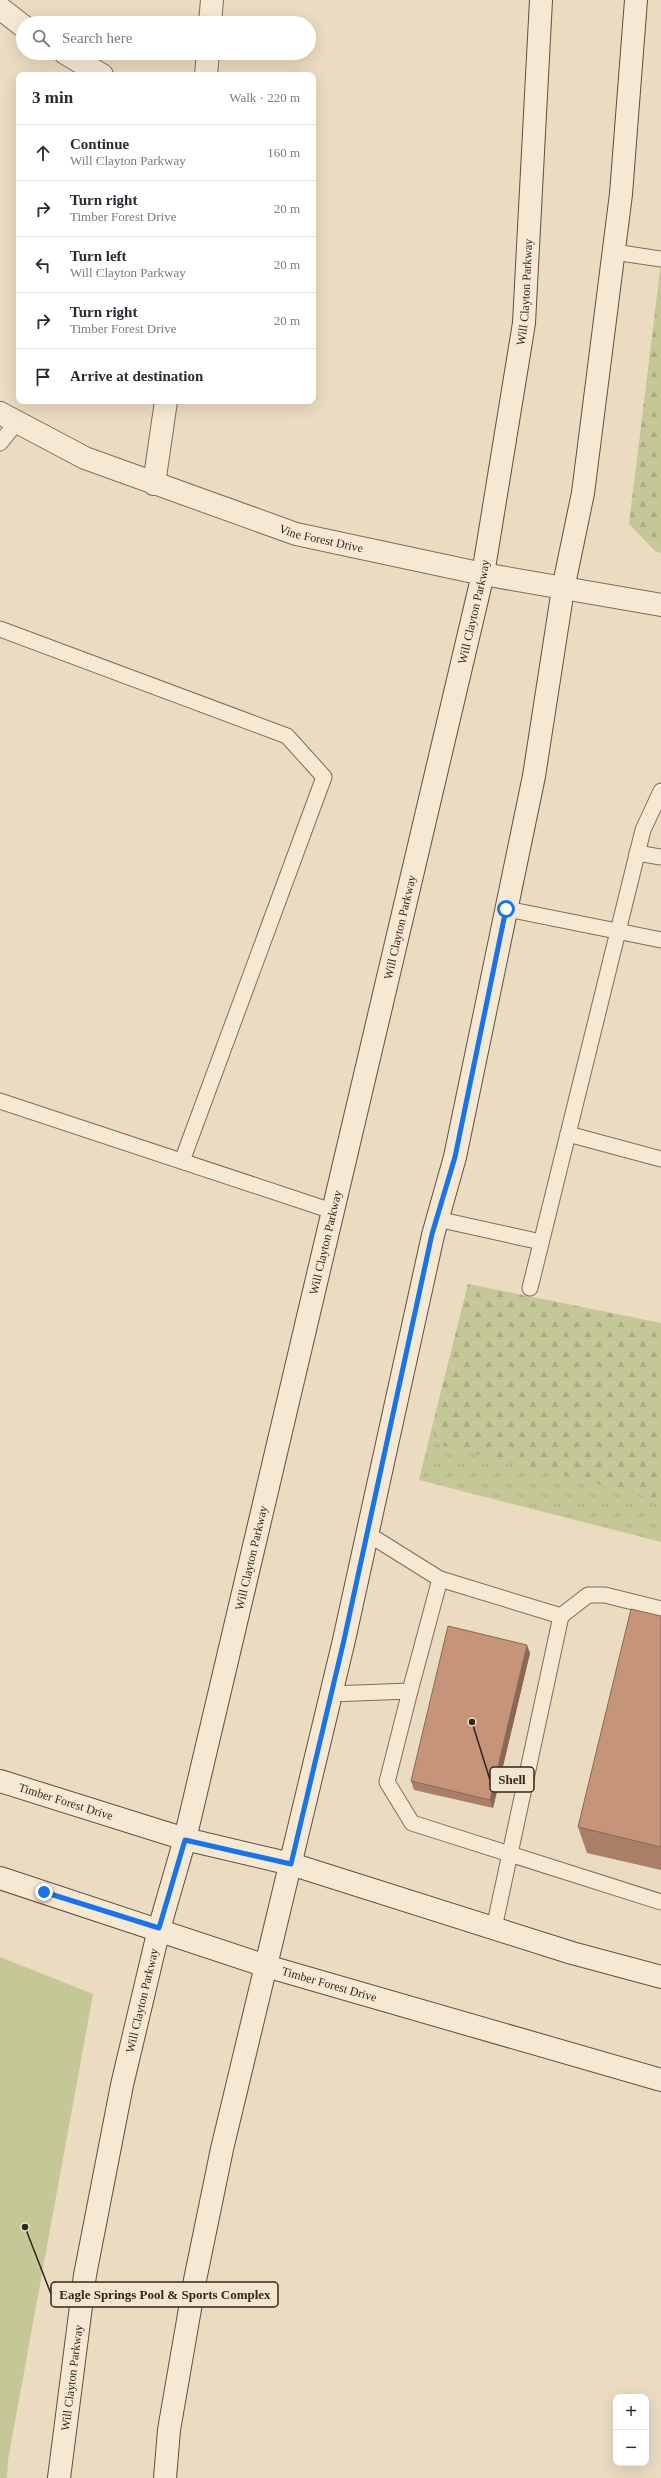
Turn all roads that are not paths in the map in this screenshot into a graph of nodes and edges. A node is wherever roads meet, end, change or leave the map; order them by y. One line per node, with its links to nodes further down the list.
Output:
1 (212, 0): 5 (main road)
2 (541, 0): 17 (main road, Will Clayton Parkway)
3 (636, 0): 11 (main road)
4 (0, 8): 6 (main road)
5 (211, 16)
6 (16, 21)
7 (77, 60): 9 (main road)
8 (207, 60): 10 (main road)
9 (97, 72)
10 (206, 72)
11 (614, 252): 12 (lane); 18 (main road)
12 (661, 259)
13 (166, 404): 16 (main road)
14 (9, 418): 15 (lane); 16 (main road, Vine Forest Drive)
15 (0, 443)
16 (154, 484): 17 (main road, Vine Forest Drive)
17 (483, 574): 18 (main road, Vine Forest Drive); 31 (main road, Will Clayton Parkway)
18 (564, 589): 19 (main road, Vine Forest Drive); 24 (main road)
19 (661, 605)
20 (0, 629): 30 (lane)
21 (661, 791): 22 (lane)
22 (637, 853): 23 (lane); 25 (lane)
23 (661, 857)
24 (506, 909): 25 (lane); 32 (main road)
25 (618, 932): 26 (lane); 28 (lane)
26 (661, 940)
27 (0, 1101): 30 (lane)
28 (568, 1134): 29 (lane); 33 (lane)
29 (661, 1159)
30 (182, 1161): 31 (lane)
31 (332, 1211): 42 (main road, Will Clayton Parkway)
32 (437, 1219): 33 (lane); 35 (main road)
33 (541, 1242): 34 (lane)
34 (530, 1288)
35 (368, 1534): 36 (lane); 40 (main road)
36 (440, 1579): 38 (lane); 39 (lane)
37 (661, 1609): 38 (lane)
38 (562, 1616): 43 (lane)
39 (410, 1691): 40 (lane); 43 (lane)
40 (330, 1694): 44 (main road)
41 (0, 1781): 42 (main road, Timber Forest Drive)
42 (185, 1840): 44 (main road, Timber Forest Drive); 47 (main road, Will Clayton Parkway)
43 (510, 1853): 46 (lane); 48 (lane)
44 (291, 1864): 48 (main road, Timber Forest Drive); 49 (main road)
45 (0, 1878): 47 (main road, Timber Forest Drive)
46 (661, 1902)
47 (159, 1928): 49 (main road, Timber Forest Drive); 52 (main road, Will Clayton Parkway)
48 (494, 1928): 50 (main road, Timber Forest Drive)
49 (266, 1966): 51 (main road, Timber Forest Drive); 53 (main road)
50 (661, 1977)
51 (661, 2080)
52 (59, 2478)
53 (165, 2478)

